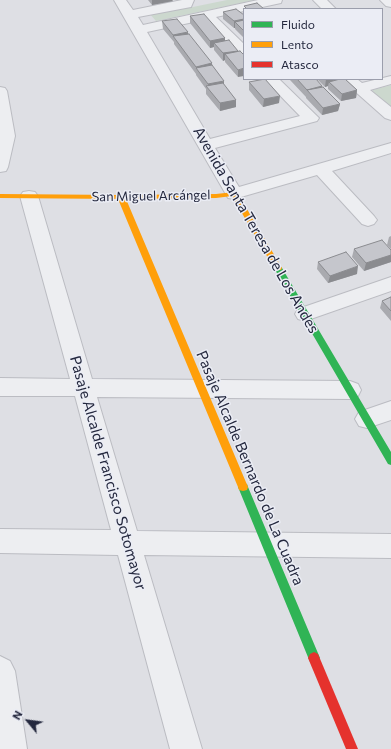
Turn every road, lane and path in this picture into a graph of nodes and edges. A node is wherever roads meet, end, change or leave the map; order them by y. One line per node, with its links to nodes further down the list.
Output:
1 (120, 0): 11 (street, Avenida Santa Teresa de Los Andes)
2 (188, 0): 11 (street)
3 (276, 0): 7 (street)
4 (319, 0): 9 (street)
5 (386, 0): 6 (street)
6 (391, 3)
7 (263, 6): 8 (street)
8 (250, 8)
9 (329, 8)
10 (243, 9): 12 (street)
11 (130, 15): 13 (street, Avenida Santa Teresa de Los Andes)
12 (206, 15): 13 (street); 14 (street)
13 (139, 30): 21 (street, Avenida Santa Teresa de Los Andes)
14 (243, 51)
15 (272, 80): 21 (street)
16 (391, 80): 17 (street)
17 (354, 84): 19 (street)
18 (0, 91): 20 (street)
19 (391, 115)
20 (3, 123): 23 (street)
21 (206, 145): 25 (street, Avenida Santa Teresa de Los Andes)
22 (390, 149): 24 (street, San Miguel Arcángel)
23 (0, 167)
24 (320, 168): 25 (street, San Miguel Arcángel); 29 (street)
25 (234, 194): 28 (street, San Miguel Arcángel); 31 (street, Avenida Santa Teresa de Los Andes)
26 (0, 196): 27 (street, San Miguel Arcángel)
27 (29, 196): 28 (street, San Miguel Arcángel); 33 (street, Pasaje Alcalde Francisco Sotomayor)
28 (121, 197): 34 (street, Pasaje Alcalde Bernardo de La Cuadra)
29 (368, 220)
30 (391, 284): 31 (street)
31 (305, 314): 35 (street, Avenida Santa Teresa de Los Andes)
32 (0, 387): 33 (street)
33 (84, 388): 34 (street); 40 (street, Pasaje Alcalde Francisco Sotomayor)
34 (203, 389): 35 (street); 41 (street, Pasaje Alcalde Bernardo de La Cuadra)
35 (350, 390): 37 (street, Avenida Santa Teresa de Los Andes)
36 (391, 410): 37 (street)
37 (367, 419): 38 (street, Avenida Santa Teresa de Los Andes)
38 (391, 461)
39 (0, 542): 40 (street)
40 (128, 542): 41 (street); 45 (street, Pasaje Alcalde Francisco Sotomayor)
41 (266, 544): 42 (street); 46 (street, Pasaje Alcalde Bernardo de La Cuadra)
42 (391, 546)
43 (0, 671): 44 (street)
44 (6, 734)
45 (186, 749)
46 (352, 749)

